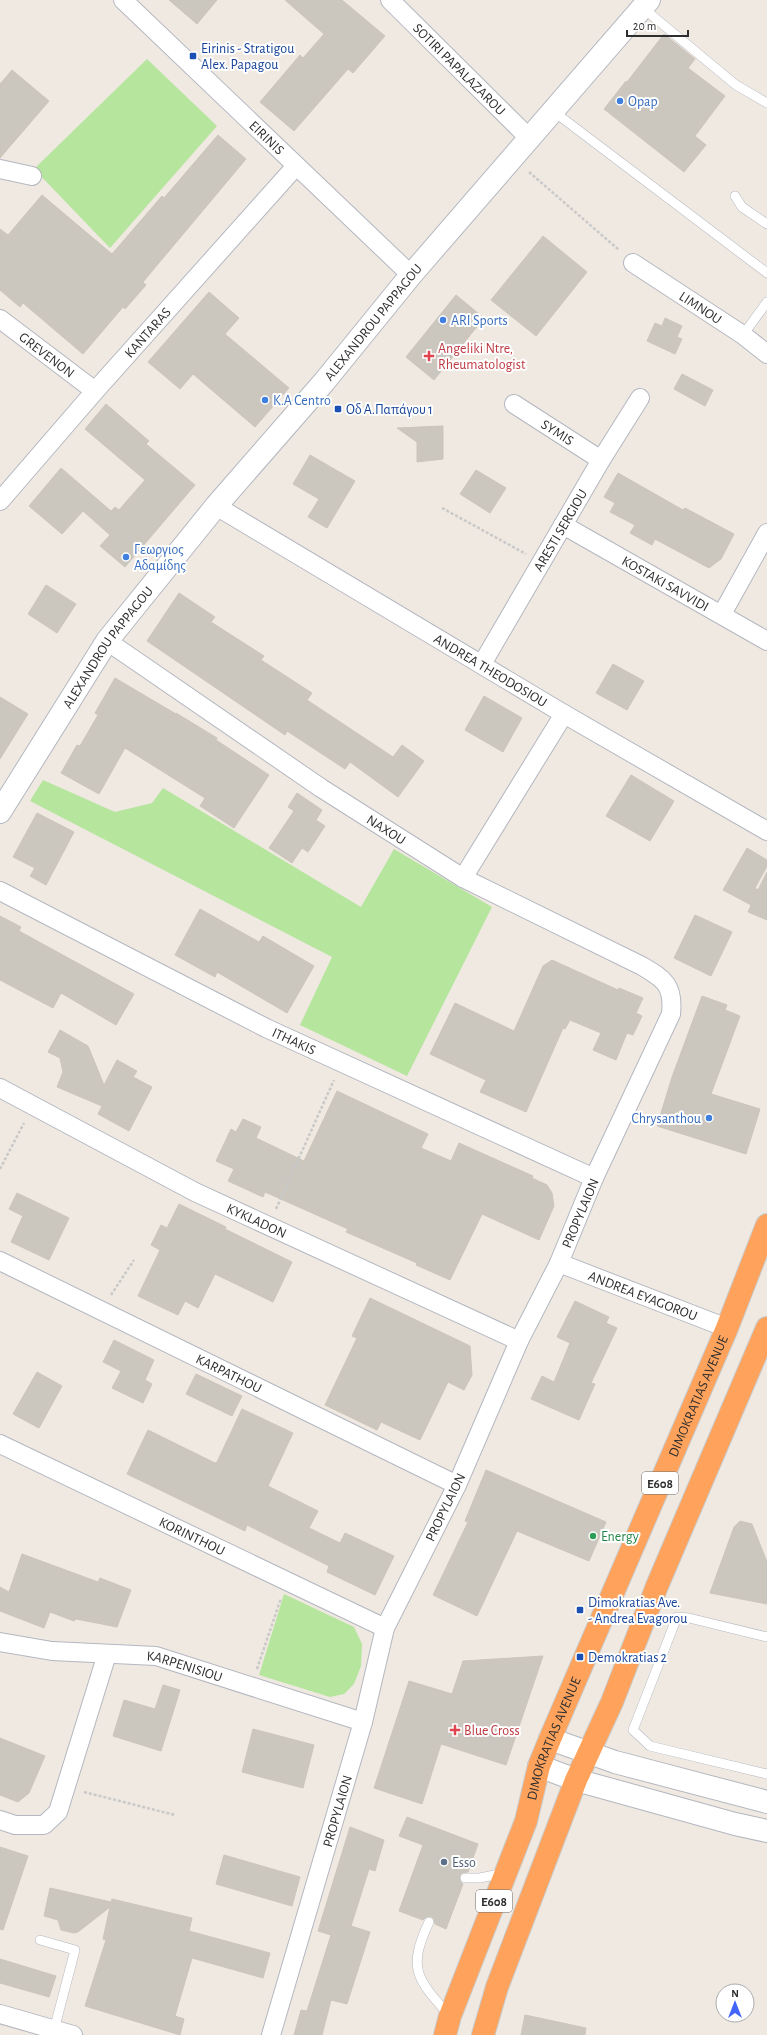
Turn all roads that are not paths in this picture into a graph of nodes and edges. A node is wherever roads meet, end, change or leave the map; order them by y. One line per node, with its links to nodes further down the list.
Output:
1 (123, 0): 7 (street, EIRINIS)
2 (390, 0): 6 (street, SOTIRI PAPALAZAROU)
3 (646, 4): 4 (lane); 5 (street, ALEXANDROU PAPPAGOU)
4 (767, 102)
5 (553, 110): 6 (street, ALEXANDROU PAPPAGOU); 13 (lane)
6 (529, 138): 14 (street, ALEXANDROU PAPPAGOU)
7 (296, 166): 14 (street, EIRINIS); 19 (street, KANTARAS)
8 (0, 169): 9 (street)
9 (32, 176)
10 (735, 196): 11 (lane)
11 (767, 224)
12 (634, 263): 17 (street, LIMNOU)
13 (767, 273)
14 (410, 275): 24 (street, ALEXANDROU PAPPAGOU)
15 (767, 302): 17 (lane)
16 (0, 319): 19 (street, GREVENON)
17 (743, 335): 18 (street, LIMNOU)
18 (767, 354)
19 (94, 391): 23 (street, KANTARAS)
20 (640, 398): 22 (street, ARESTI SERGIOU)
21 (514, 404): 22 (street, SYMIS)
22 (601, 460): 25 (street, ARESTI SERGIOU)
23 (0, 501)
24 (216, 506): 28 (street, ALEXANDROU PAPPAGOU); 30 (street, ANDREA THEODOSIOU)
25 (563, 526): 27 (street, KOSTAKI SAVVIDI); 30 (street, ARESTI SERGIOU)
26 (767, 534): 27 (street)
27 (722, 614): 29 (street, KOSTAKI SAVVIDI)
28 (107, 641): 32 (street, ALEXANDROU PAPPAGOU); 35 (street, NAXOU)
29 (767, 641)
30 (482, 664): 31 (street, ANDREA THEODOSIOU)
31 (564, 714): 34 (street, ANDREA THEODOSIOU); 35 (street)
32 (6, 789): 33 (street, ALEXANDROU PAPPAGOU)
33 (0, 812)
34 (767, 832)
35 (463, 878): 37 (street, NAXOU)
36 (0, 891): 39 (street, ITHAKIS)
37 (672, 999): 39 (street, PROPYLAION)
38 (0, 1088): 45 (street, KYKLADON)
39 (594, 1178): 42 (street, PROPYLAION)
40 (767, 1225): 43 (highway, DIMOKRATIAS AVENUE / E608)
41 (0, 1261): 47 (street, KARPATHOU)
42 (559, 1264): 43 (street, ANDREA EYAGOROU); 45 (street, PROPYLAION)
43 (727, 1328): 53 (highway, DIMOKRATIAS AVENUE / E608)
44 (767, 1328): 54 (highway, E608)
45 (519, 1342): 47 (street, PROPYLAION)
46 (0, 1444): 48 (street, KORINTHOU)
47 (457, 1485): 48 (street, PROPYLAION)
48 (385, 1628): 52 (street, PROPYLAION)
49 (767, 1637): 56 (lane)
50 (0, 1642): 51 (street, KARPENISIOU)
51 (107, 1654): 52 (street, KARPENISIOU); 59 (street)
52 (363, 1722): 68 (street, PROPYLAION)
53 (550, 1739): 54 (street); 55 (highway, DIMOKRATIAS AVENUE / E608)
54 (588, 1753): 57 (highway, E608); 58 (street)
55 (539, 1766): 57 (street); 61 (highway, DIMOKRATIAS AVENUE / E608)
56 (767, 1774)
57 (576, 1780): 60 (street); 69 (highway, E608)
58 (767, 1802)
59 (0, 1820)
60 (767, 1830)
61 (505, 1872): 62 (lane); 66 (highway, DIMOKRATIAS AVENUE / E608)
62 (465, 1878)
63 (429, 1922): 66 (lane)
64 (40, 1940): 67 (lane)
65 (0, 2014): 67 (street)
66 (447, 2026)
67 (65, 2033)
68 (271, 2035)
69 (483, 2035)

